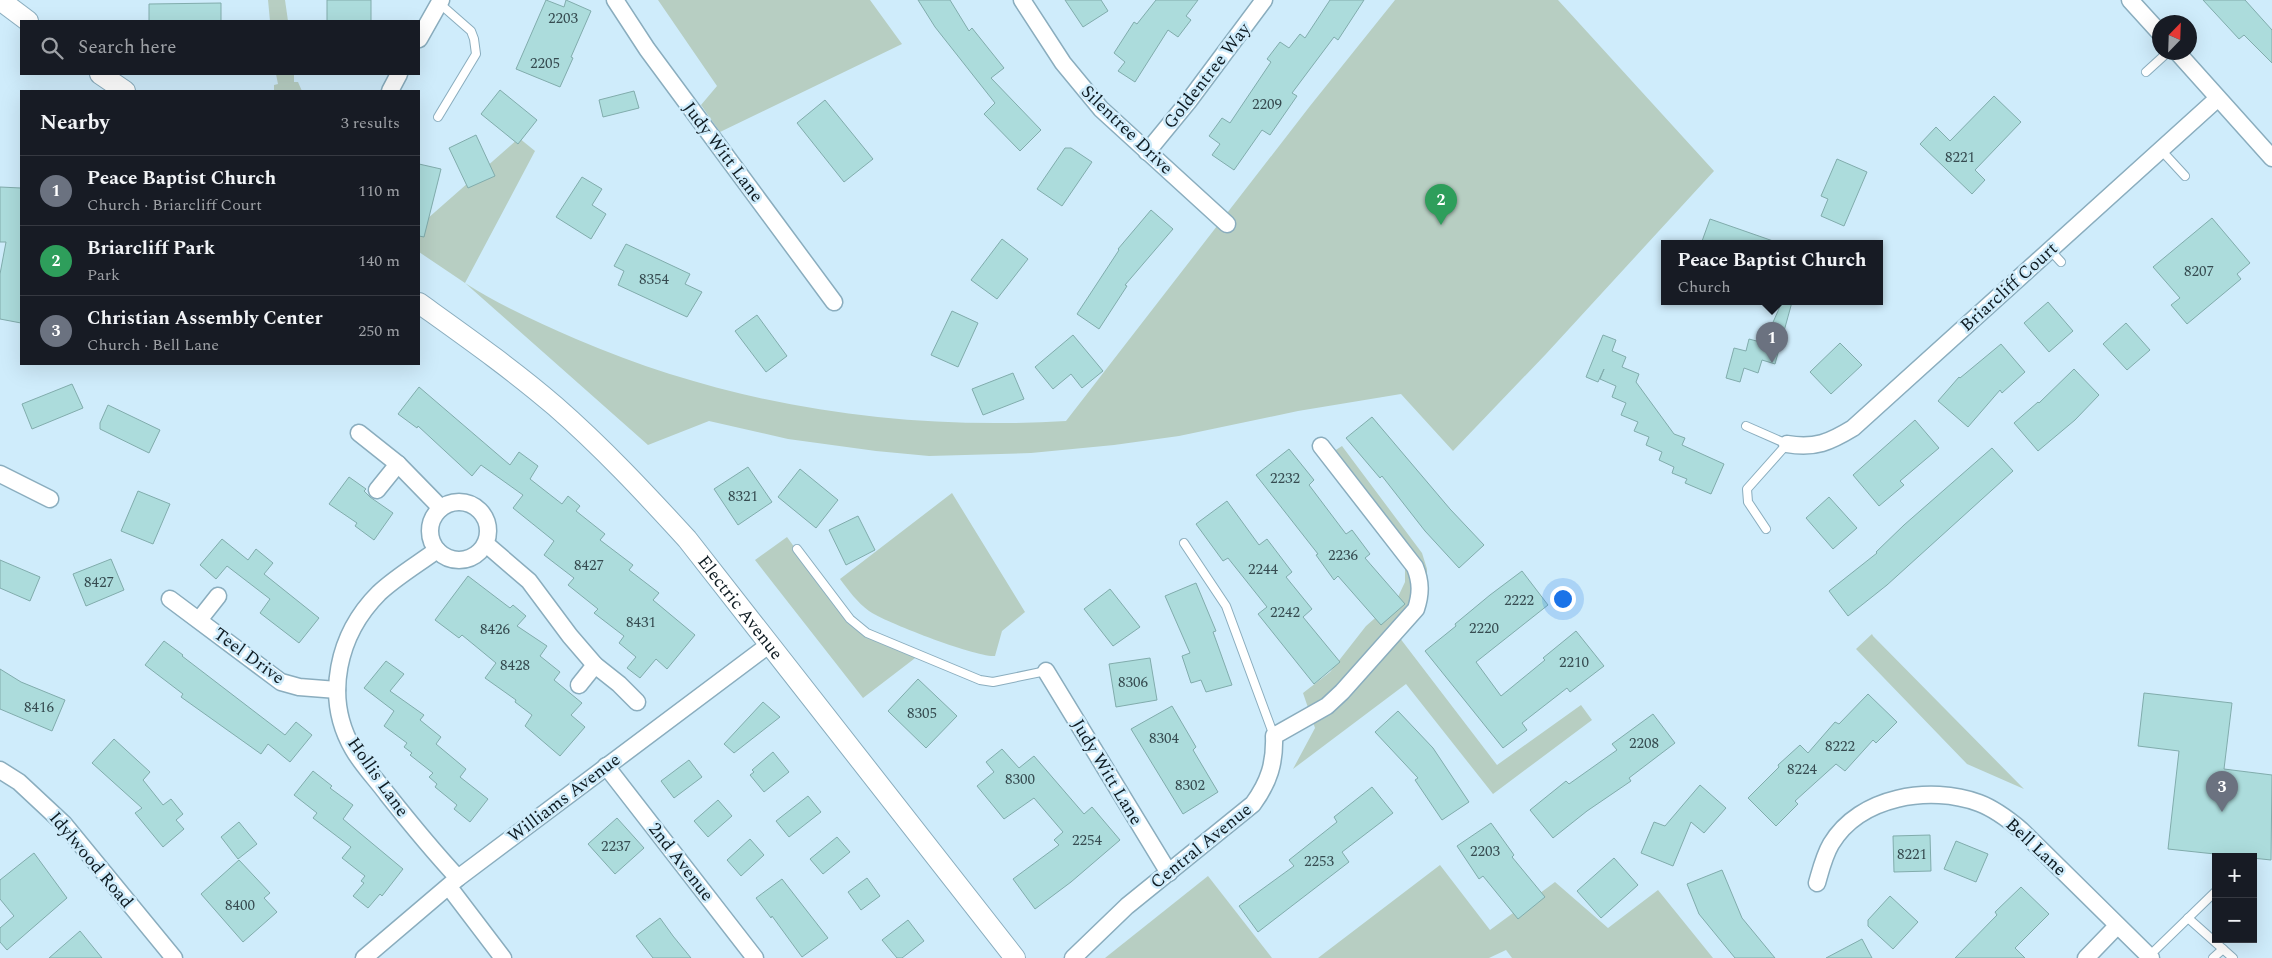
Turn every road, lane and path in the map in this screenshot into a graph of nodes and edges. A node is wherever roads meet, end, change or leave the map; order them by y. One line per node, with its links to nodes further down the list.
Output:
1 (0, 0): 7 (street)
2 (615, 0): 26 (street, Judy Witt Lane)
3 (1022, 0): 20 (street, Silentree Drive)
4 (1264, 0): 20 (street, Goldentree Way)
5 (2130, 0): 8 (street)
6 (440, 2): 9 (street); 18 (lane)
7 (27, 20)
8 (2152, 24)
9 (420, 37)
10 (2159, 60): 12 (lane)
11 (2183, 60): 17 (street)
12 (2146, 72)
13 (101, 75): 15 (street)
14 (398, 75): 16 (street)
15 (123, 90)
16 (391, 90)
17 (2217, 99): 19 (street, Briarcliff Court); 21 (street)
18 (438, 117)
19 (2161, 150): 22 (lane); 24 (street, Briarcliff Court)
20 (1147, 152): 23 (street, Silentree Drive)
21 (2272, 158)
22 (2186, 176)
23 (1227, 224)
24 (2050, 250): 25 (lane); 30 (street, Briarcliff Court)
25 (2061, 262)
26 (834, 302)
27 (420, 303): 45 (street, Electric Avenue)
28 (1746, 426): 30 (lane)
29 (359, 433): 32 (street)
30 (1787, 444): 37 (lane)
31 (1321, 446): 51 (street)
32 (398, 464): 34 (street); 36 (street)
33 (0, 474): 35 (street)
34 (378, 490)
35 (50, 499)
36 (441, 508): 39 (street); 41 (street)
37 (1766, 529)
38 (1184, 543): 51 (lane)
39 (486, 544): 41 (street); 46 (street)
40 (797, 549): 47 (lane)
41 (437, 550): 49 (street, Hollis Lane)
42 (218, 596): 44 (street)
43 (170, 599): 44 (street, Teel Drive)
44 (200, 620): 49 (street, Teel Drive)
45 (770, 644): 52 (street, Williams Avenue); 66 (street, Electric Avenue)
46 (595, 665): 48 (street); 50 (street)
47 (1046, 671): 54 (street, Judy Witt Lane)
48 (579, 685)
49 (337, 690): 55 (street, Hollis Lane)
50 (637, 702)
51 (1274, 736): 54 (street, Central Avenue)
52 (606, 766): 55 (street, Williams Avenue); 65 (street, 2nd Avenue)
53 (0, 770): 62 (street, Idylwood Road)
54 (1169, 873): 67 (street, Central Avenue)
55 (453, 883): 63 (street, Williams Avenue); 64 (street, Hollis Lane)
56 (1817, 883): 59 (street, Bell Lane)
57 (2212, 895): 58 (lane)
58 (2188, 918): 60 (lane); 61 (lane)
59 (2117, 926): 61 (street, Bell Lane); 68 (street)
60 (2223, 948): 69 (lane); 70 (lane)
61 (2150, 957)
62 (174, 958)
63 (364, 958)
64 (503, 958)
65 (755, 958)
66 (1015, 958)
67 (1073, 958)
68 (2086, 958)
69 (2213, 958)
70 (2233, 958)

